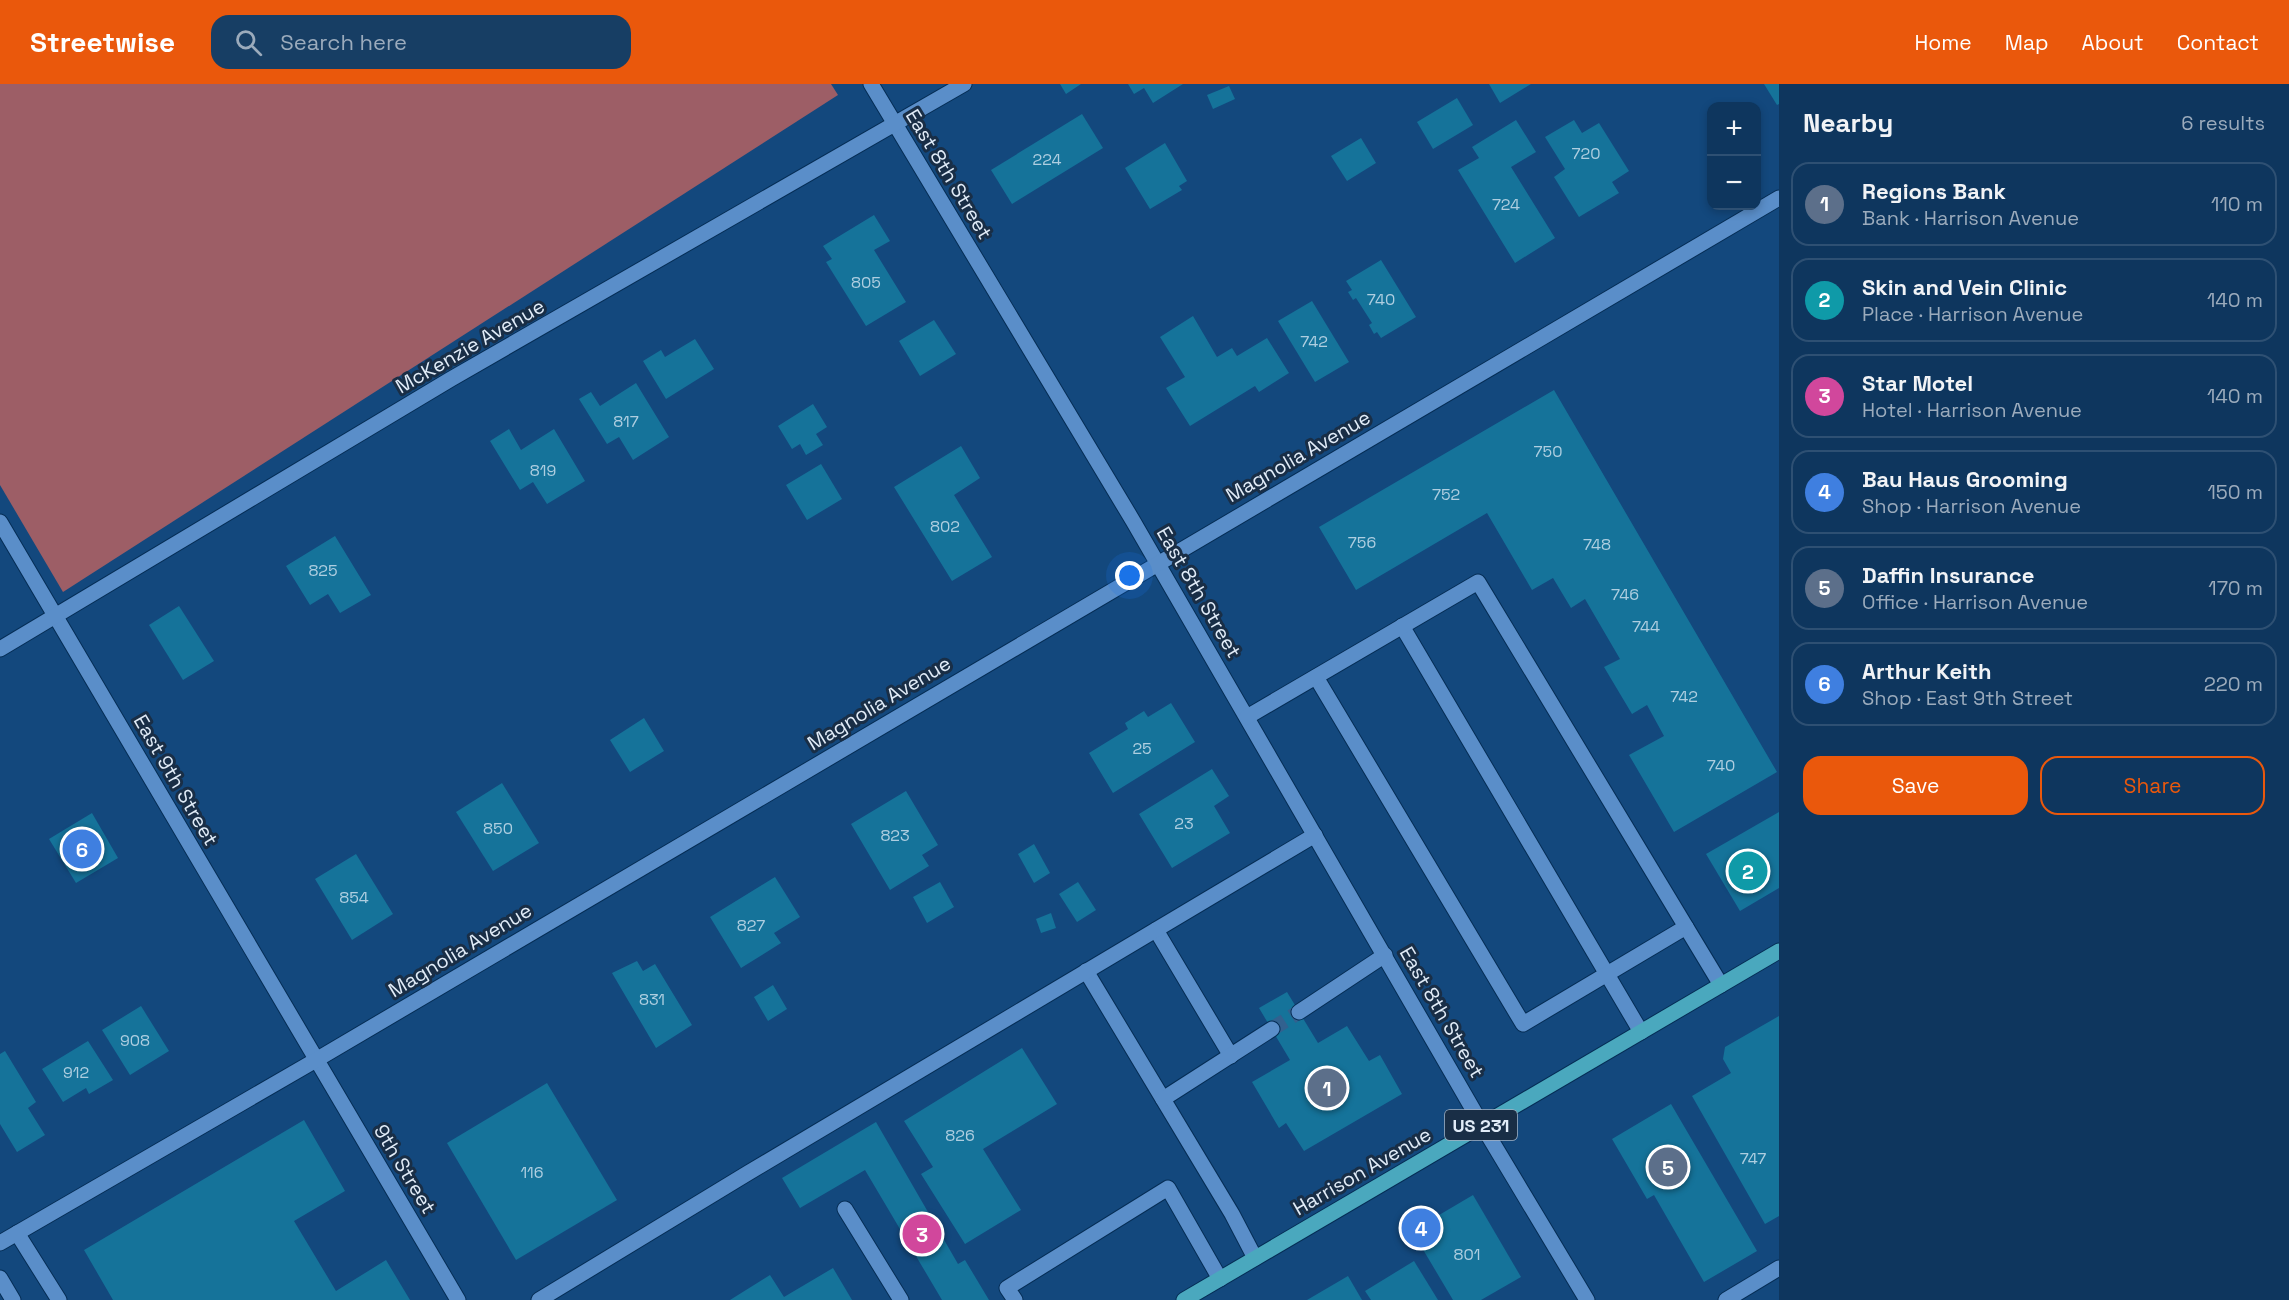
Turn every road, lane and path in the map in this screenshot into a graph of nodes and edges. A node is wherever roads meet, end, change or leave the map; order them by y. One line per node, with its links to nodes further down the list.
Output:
1 (871, 84): 3 (street, East 8th Street)
2 (964, 84): 3 (street, McKenzie Avenue)
3 (895, 125): 6 (street, East 8th Street); 7 (street, McKenzie Avenue)
4 (1779, 198): 6 (street, Magnolia Avenue)
5 (0, 522): 7 (street, East 9th Street)
6 (1158, 563): 11 (street, East 8th Street); 24 (street, Magnolia Avenue)
7 (56, 617): 9 (street, McKenzie Avenue); 24 (street, East 9th Street)
8 (1402, 626): 10 (street); 13 (street); 18 (street)
9 (0, 649)
10 (1316, 677): 11 (street); 18 (street)
11 (1247, 717): 12 (street, East 8th Street)
12 (1315, 835): 14 (street); 16 (street, East 8th Street)
13 (1686, 927): 18 (street); 19 (street)
14 (1156, 930): 17 (street); 23 (street)
15 (1779, 951): 19 (main road, Harrison Avenue / US 231)
16 (1385, 955): 20 (street); 26 (street, East 8th Street)
17 (1086, 971): 25 (street); 37 (street)
18 (1607, 974): 22 (street)
19 (1721, 985): 22 (main road, Harrison Avenue / US 231)
20 (1299, 1012)
21 (1272, 1029): 23 (street)
22 (1641, 1032): 26 (main road, Harrison Avenue / US 231)
23 (1231, 1056): 25 (street)
24 (316, 1060): 28 (street, Magnolia Avenue); 36 (street, 9th Street)
25 (1163, 1099): 30 (street)
26 (1482, 1125): 30 (main road, Harrison Avenue / US 231); 41 (street, East 8th Street)
27 (845, 1209): 38 (street)
28 (17, 1233): 29 (street, Magnolia Avenue); 35 (street)
29 (0, 1243)
30 (1256, 1258): 33 (main road, Harrison Avenue / US 231)
31 (1779, 1269): 42 (street)
32 (0, 1278): 34 (street)
33 (1220, 1279): 39 (street); 40 (main road, Harrison Avenue / US 231)
34 (13, 1300)
35 (59, 1300)
36 (458, 1300)
37 (539, 1300)
38 (901, 1300)
39 (1015, 1300)
40 (1184, 1300)
41 (1587, 1300)
42 (1726, 1300)

